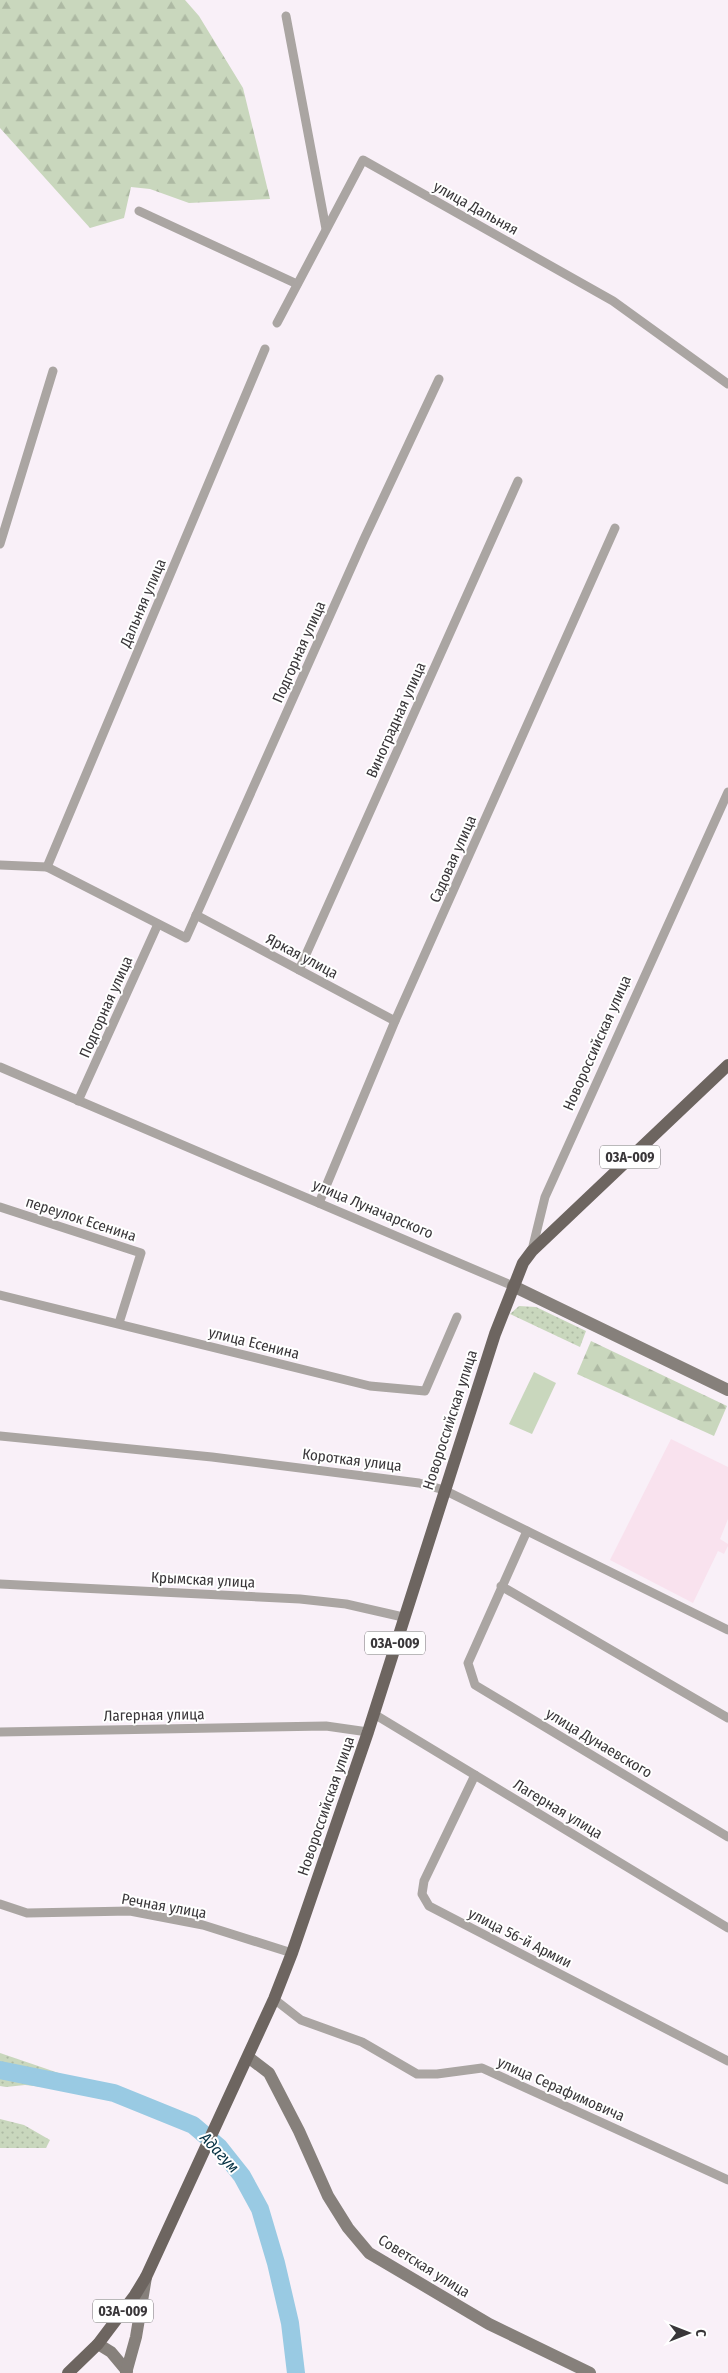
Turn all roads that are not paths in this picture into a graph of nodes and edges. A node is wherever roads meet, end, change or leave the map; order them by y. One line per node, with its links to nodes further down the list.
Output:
1 (286, 16): 3 (street)
2 (139, 211): 4 (street)
3 (326, 229): 4 (street, улица Дальняя); 9 (street, улица Дальняя)
4 (297, 284): 5 (street, улица Дальняя)
5 (277, 323)
6 (265, 349): 15 (street, Дальняя улица)
7 (52, 371): 12 (street)
8 (439, 379): 16 (street, Подгорная улица)
9 (728, 384)
10 (518, 481): 18 (street, Виноградная улица)
11 (615, 528): 19 (street, Садовая улица)
12 (0, 544)
13 (728, 792): 25 (street, Новороссийская улица)
14 (0, 866): 15 (street)
15 (47, 868): 17 (street)
16 (196, 915): 17 (street, Подгорная улица); 18 (street, Яркая улица)
17 (158, 924): 22 (street, Подгорная улица)
18 (299, 970): 19 (street, Яркая улица)
19 (396, 1021): 23 (street, Садовая улица)
20 (728, 1065): 25 (main road, 03А-009)
21 (0, 1068): 22 (street, улица Луначарского)
22 (78, 1101): 23 (street, улица Луначарского)
23 (319, 1203): 26 (street, улица Луначарского)
24 (0, 1207): 29 (street, переулок Есенина)
25 (532, 1251): 26 (main road, Новороссийская улица / 03А-009)
26 (513, 1286): 30 (main road, улица Луначарского); 32 (main road, Новороссийская улица / 03А-009)
27 (0, 1295): 29 (street, улица Есенина)
28 (457, 1317): 29 (street, улица Есенина)
29 (120, 1323)
30 (728, 1390)
31 (0, 1436): 32 (street, Короткая улица)
32 (444, 1490): 33 (street, Короткая улица); 36 (main road, Новороссийская улица / 03А-009)
33 (527, 1531): 35 (street); 37 (street, Короткая улица)
34 (0, 1584): 36 (street, Крымская улица)
35 (501, 1586): 39 (street); 43 (street, улица Дунаевского)
36 (403, 1618): 38 (main road, Новороссийская улица / 03А-009)
37 (728, 1630)
38 (374, 1714): 41 (main road, Новороссийская улица / 03А-009); 42 (street, Лагерная улица)
39 (728, 1718)
40 (0, 1732): 41 (street, Лагерная улица)
41 (368, 1732): 46 (main road, Новороссийская улица / 03А-009)
42 (475, 1775): 45 (street, Лагерная улица); 49 (street, улица 56-й Армии)
43 (728, 1837)
44 (0, 1904): 46 (street, Речная улица)
45 (728, 1928)
46 (292, 1953): 47 (main road, Новороссийская улица / 03А-009)
47 (274, 1999): 48 (main road, Новороссийская улица / 03А-009); 50 (street, улица Серафимовича)
48 (248, 2057): 51 (main road, Новороссийская улица / 03А-009); 55 (main road, Советская улица)
49 (728, 2061)
50 (728, 2180)
51 (146, 2277): 52 (main road, 03А-009); 53 (main road)
52 (98, 2344): 53 (main road); 54 (main road, 03А-009)
53 (127, 2372)
54 (68, 2373)
55 (590, 2373)

